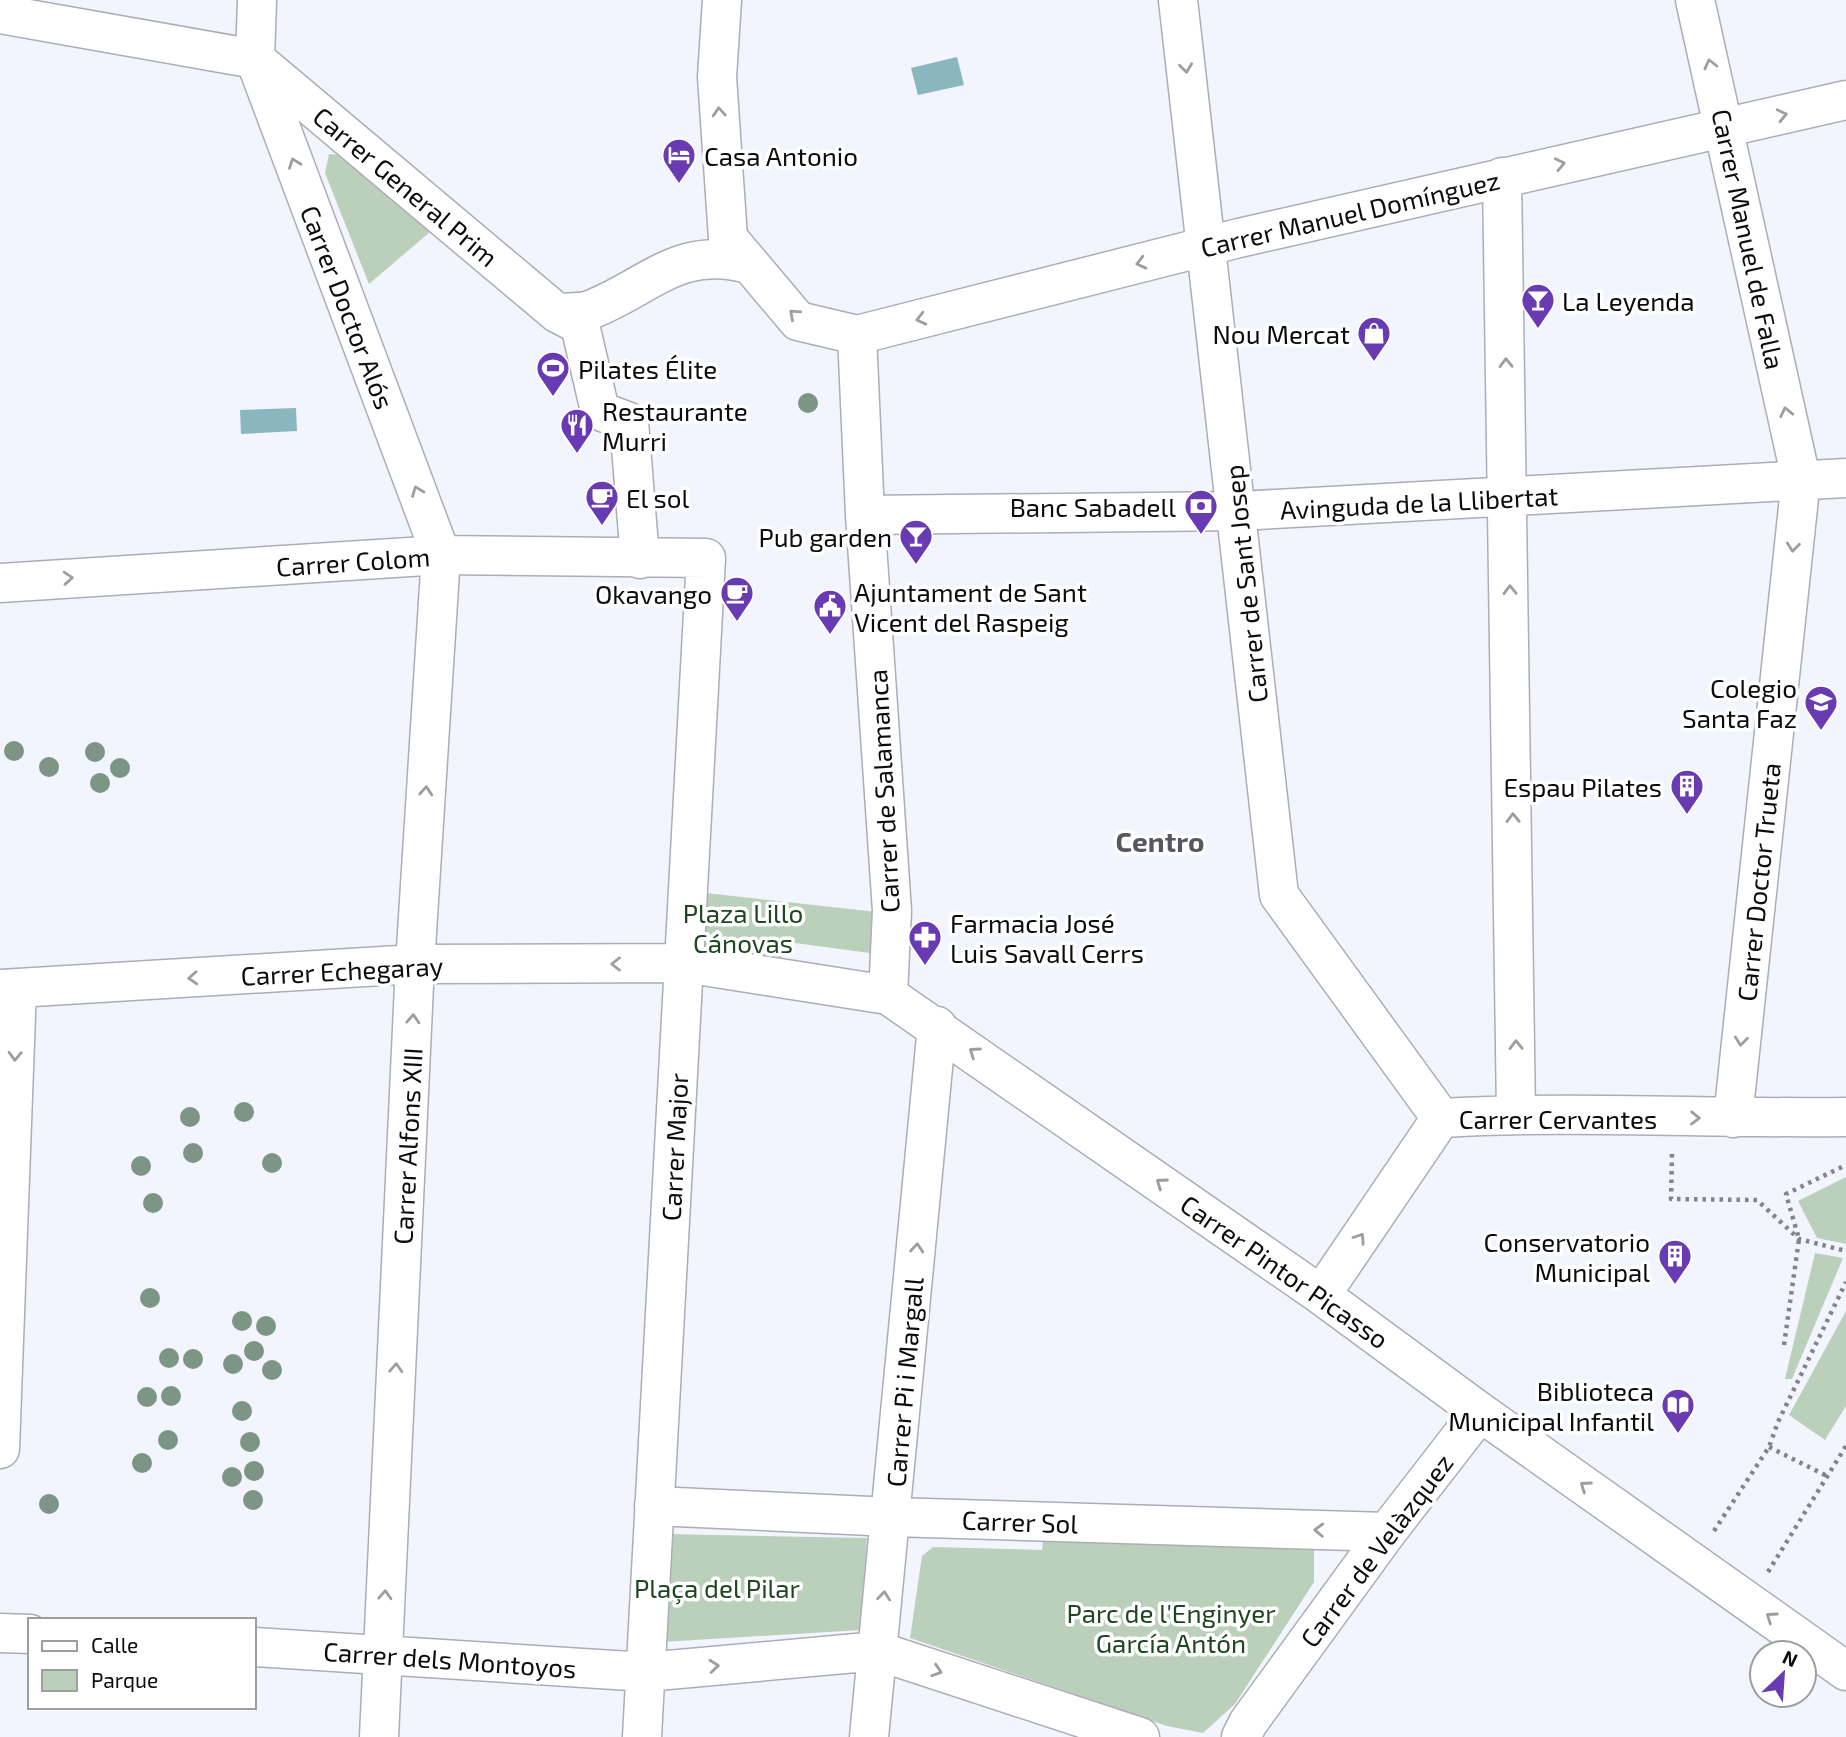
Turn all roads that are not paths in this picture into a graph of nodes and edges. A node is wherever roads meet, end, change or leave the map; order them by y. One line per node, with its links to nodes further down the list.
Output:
1 (257, 0): 6 (street)
2 (722, 0): 11 (street, one-way to 2)
3 (1178, 0): 10 (street, Carrer de Sant Josep, one-way to 10)
4 (1695, 0): 8 (street, Carrer Manuel de Falla, one-way to 4)
5 (0, 14): 6 (street)
6 (255, 59): 12 (street, Carrer General Prim); 19 (street, Carrer Doctor Alós, one-way to 6)
7 (1846, 100): 8 (street, Carrer Manuel Domínguez, one-way to 7)
8 (1725, 127): 9 (street, Carrer Manuel Domínguez, one-way to 8); 15 (street, Carrer Manuel de Falla, one-way to 8)
9 (1502, 177): 10 (street, Carrer Manuel Domínguez); 16 (street, one-way to 9)
10 (1207, 246): 13 (street, Carrer Manuel Domínguez, one-way to 13); 17 (street, Carrer de Sant Josep)
11 (748, 264): 12 (street); 13 (street, one-way to 11)
12 (557, 313): 21 (street, Carrer General Prim)
13 (857, 335): 18 (street, Carrer de Salamanca)
14 (1846, 478): 15 (street, Avinguda de la Llibertat)
15 (1801, 479): 16 (street, Avinguda de la Llibertat); 31 (street, Carrer Doctor Trueta, one-way to 31)
16 (1508, 498): 17 (street, Avinguda de la Llibertat); 28 (street, one-way to 16)
17 (1238, 511): 18 (street, Avinguda de la Llibertat); 30 (street, Carrer de Sant Josep)
18 (865, 515): 26 (street, Carrer de Salamanca)
19 (441, 555): 21 (street, Carrer Colom); 22 (street, Carrer Colom, one-way to 19); 24 (street, Carrer Alfons XIII, one-way to 19)
20 (706, 558): 21 (street, Carrer Colom); 23 (street, Carrer Major)
21 (640, 559)
22 (0, 583)
23 (684, 963): 24 (street, Carrer Echegaray, one-way to 24); 26 (street, Carrer Pintor Picasso); 35 (street, Carrer Major)
24 (415, 964): 25 (street, Carrer Echegaray, one-way to 25); 42 (street, Carrer Alfons XIII, one-way to 24)
25 (8, 988): 34 (street, one-way to 34)
26 (888, 995): 27 (street, Carrer Pintor Picasso)
27 (937, 1026): 32 (street, Carrer Pintor Picasso, one-way to 27); 36 (street, Carrer Pi i Margall, one-way to 27)
28 (1516, 1114): 30 (street, Carrer Cervantes); 31 (street, Carrer Cervantes, one-way to 31)
29 (1846, 1117): 31 (street, Carrer Cervantes)
30 (1441, 1118): 32 (street, Carrer Cervantes, one-way to 30)
31 (1733, 1118)
32 (1321, 1295): 33 (street, Carrer Pintor Picasso)
33 (1480, 1412): 37 (street, Carrer de Velàzquez); 43 (street, Carrer Pintor Picasso, one-way to 33)
34 (0, 1449)
35 (654, 1506): 36 (street, Carrer Sol); 44 (street, Carrer Major)
36 (892, 1517): 37 (street, Carrer Sol, one-way to 36); 41 (street, Carrer Pi i Margall, one-way to 36)
37 (1387, 1532): 45 (street, Carrer de Velàzquez)
38 (0, 1633): 39 (street)
39 (28, 1634)
40 (256, 1647): 42 (street, Carrer dels Montoyos)
41 (878, 1651): 44 (street, Carrer dels Montoyos, one-way to 41); 48 (street, Carrer Pi i Margall); 49 (street, one-way to 49)
42 (382, 1654): 44 (street, Carrer dels Montoyos); 46 (street, Carrer Alfons XIII)
43 (1846, 1671)
44 (646, 1672): 47 (street, Carrer Major)
45 (1244, 1730)
46 (379, 1737)
47 (642, 1737)
48 (869, 1737)
49 (1140, 1737)

